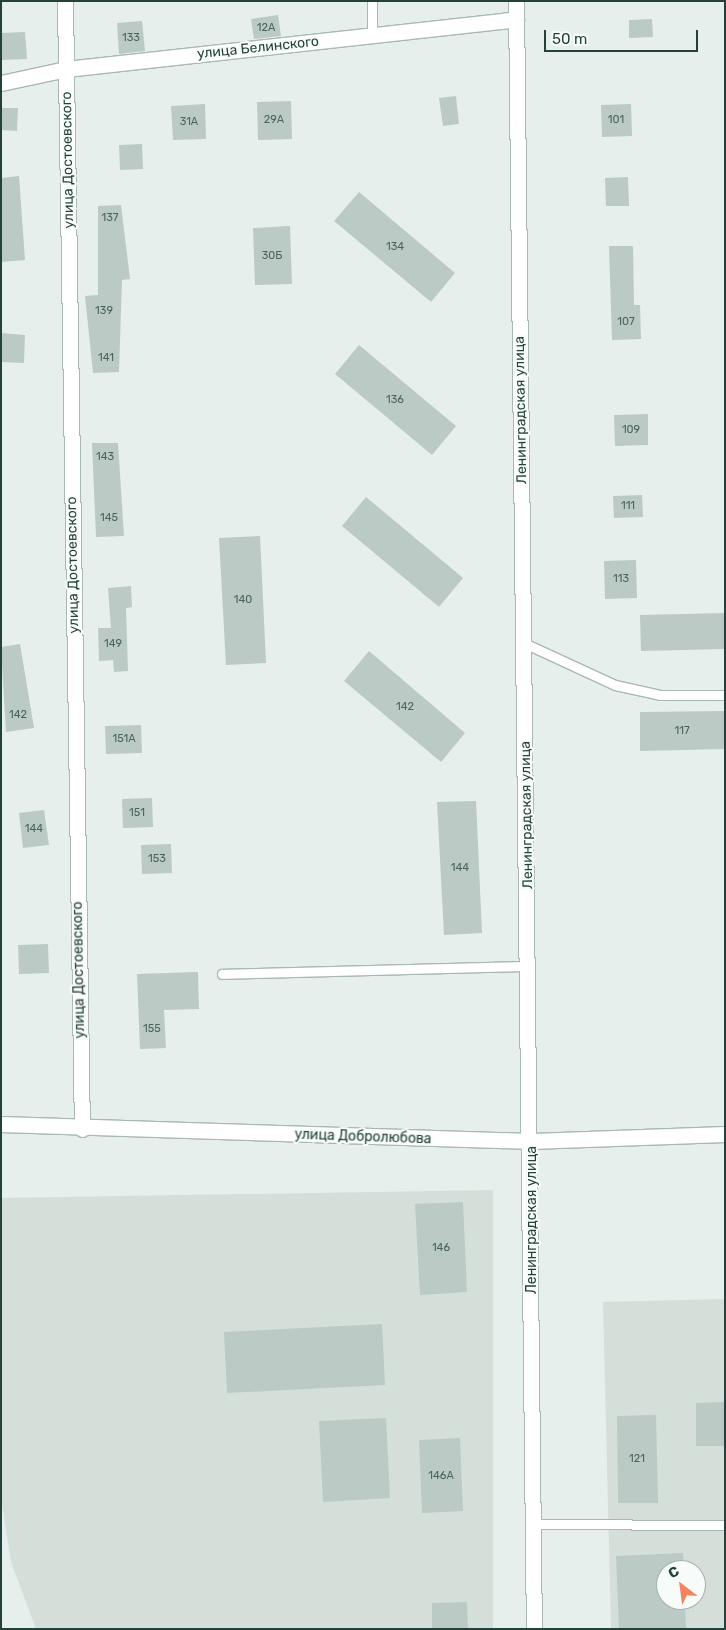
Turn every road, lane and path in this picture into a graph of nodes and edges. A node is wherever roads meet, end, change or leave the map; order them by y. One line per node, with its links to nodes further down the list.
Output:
1 (65, 1): 6 (street, улица Достоевского)
2 (372, 1): 5 (lane)
3 (516, 1): 4 (street, Ленинградская улица)
4 (516, 19): 5 (street, улица Белинского); 8 (street, Ленинградская улица)
5 (372, 35): 6 (street, улица Белинского)
6 (66, 69): 7 (street, улица Белинского); 13 (street, улица Достоевского)
7 (1, 83)
8 (524, 642): 9 (lane); 10 (street, Ленинградская улица)
9 (725, 695)
10 (529, 966): 11 (lane); 15 (street, Ленинградская улица)
11 (222, 974)
12 (1, 1124): 13 (street, улица Добролюбова)
13 (82, 1129): 15 (street, улица Добролюбова)
14 (725, 1134): 15 (street, улица Добролюбова)
15 (531, 1141): 16 (street, Ленинградская улица)
16 (534, 1524): 17 (lane); 18 (street, Ленинградская улица)
17 (725, 1525)
18 (534, 1629)

